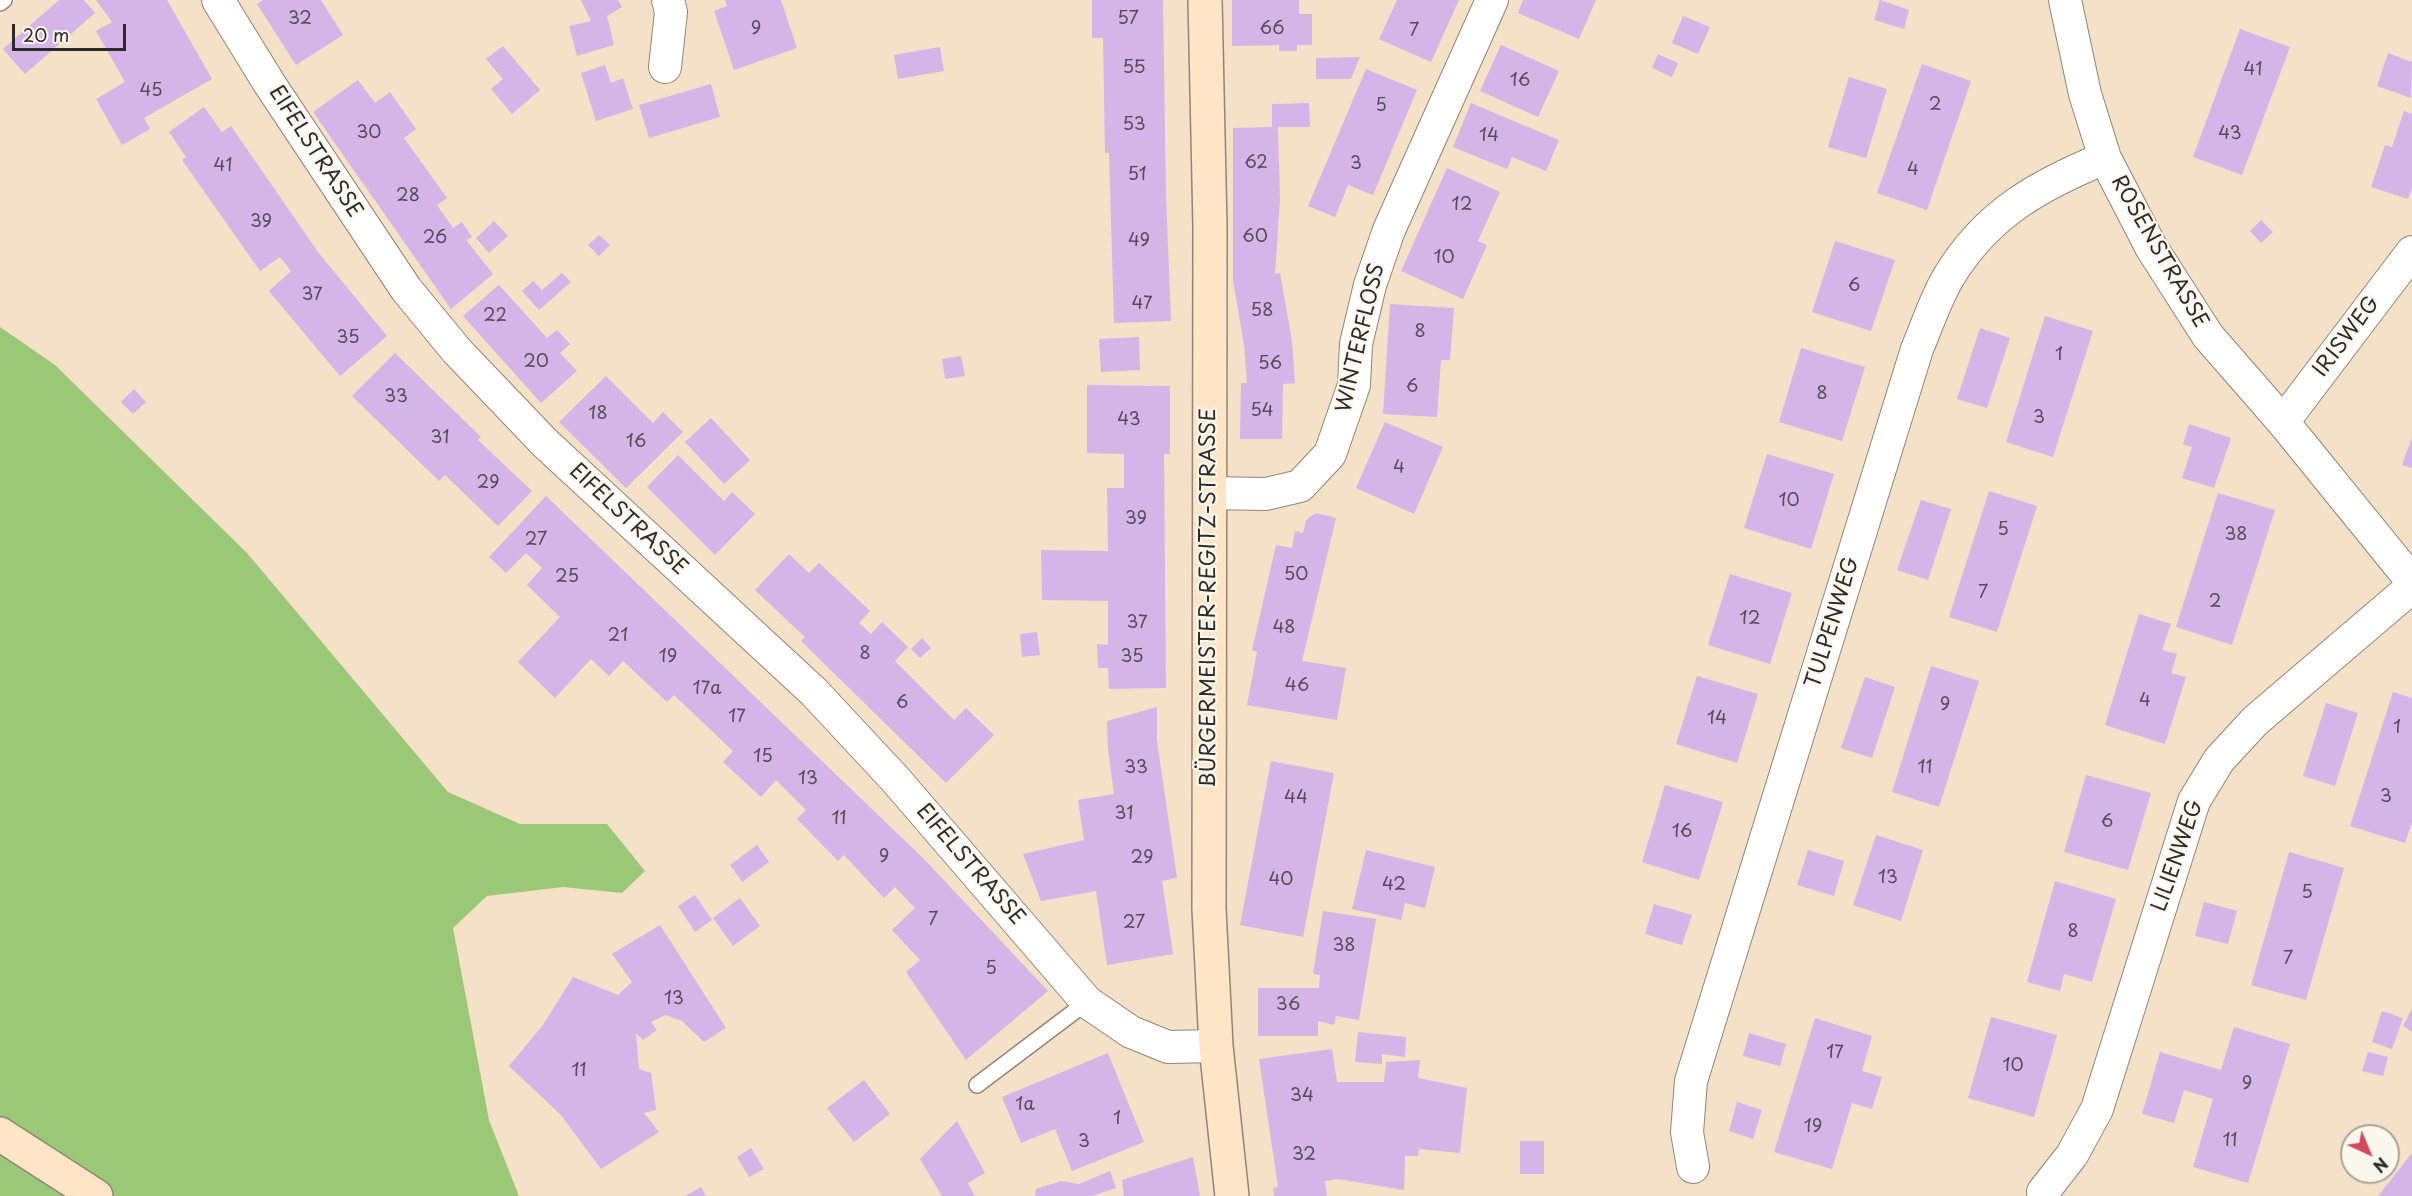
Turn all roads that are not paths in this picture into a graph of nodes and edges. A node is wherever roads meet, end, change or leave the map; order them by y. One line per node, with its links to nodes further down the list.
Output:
1 (3, 0): 7 (lane)
2 (218, 0): 15 (street, EIFELSTRASSE)
3 (668, 0): 8 (street)
4 (1204, 0): 12 (street, BÜRGERMEISTER-REGITZ-STRASSE)
5 (1492, 0): 12 (street, WINTERFLOSS)
6 (2066, 0): 9 (street, ROSENSTRASSE)
7 (0, 3)
8 (665, 67)
9 (2105, 158): 11 (street, ROSENSTRASSE); 19 (street, TULPENWEG)
10 (2412, 252): 11 (street, IRISWEG)
11 (2283, 422): 13 (street, ROSENSTRASSE)
12 (1210, 493): 16 (street, BÜRGERMEISTER-REGITZ-STRASSE)
13 (2412, 581)
14 (2412, 587): 20 (street, LILIENWEG)
15 (1087, 1002): 16 (street, EIFELSTRASSE); 17 (lane)
16 (1216, 1046): 22 (street, BÜRGERMEISTER-REGITZ-STRASSE)
17 (977, 1085)
18 (0, 1134): 21 (street)
19 (1693, 1167)
20 (2043, 1192)
21 (96, 1196)
22 (1232, 1196)

